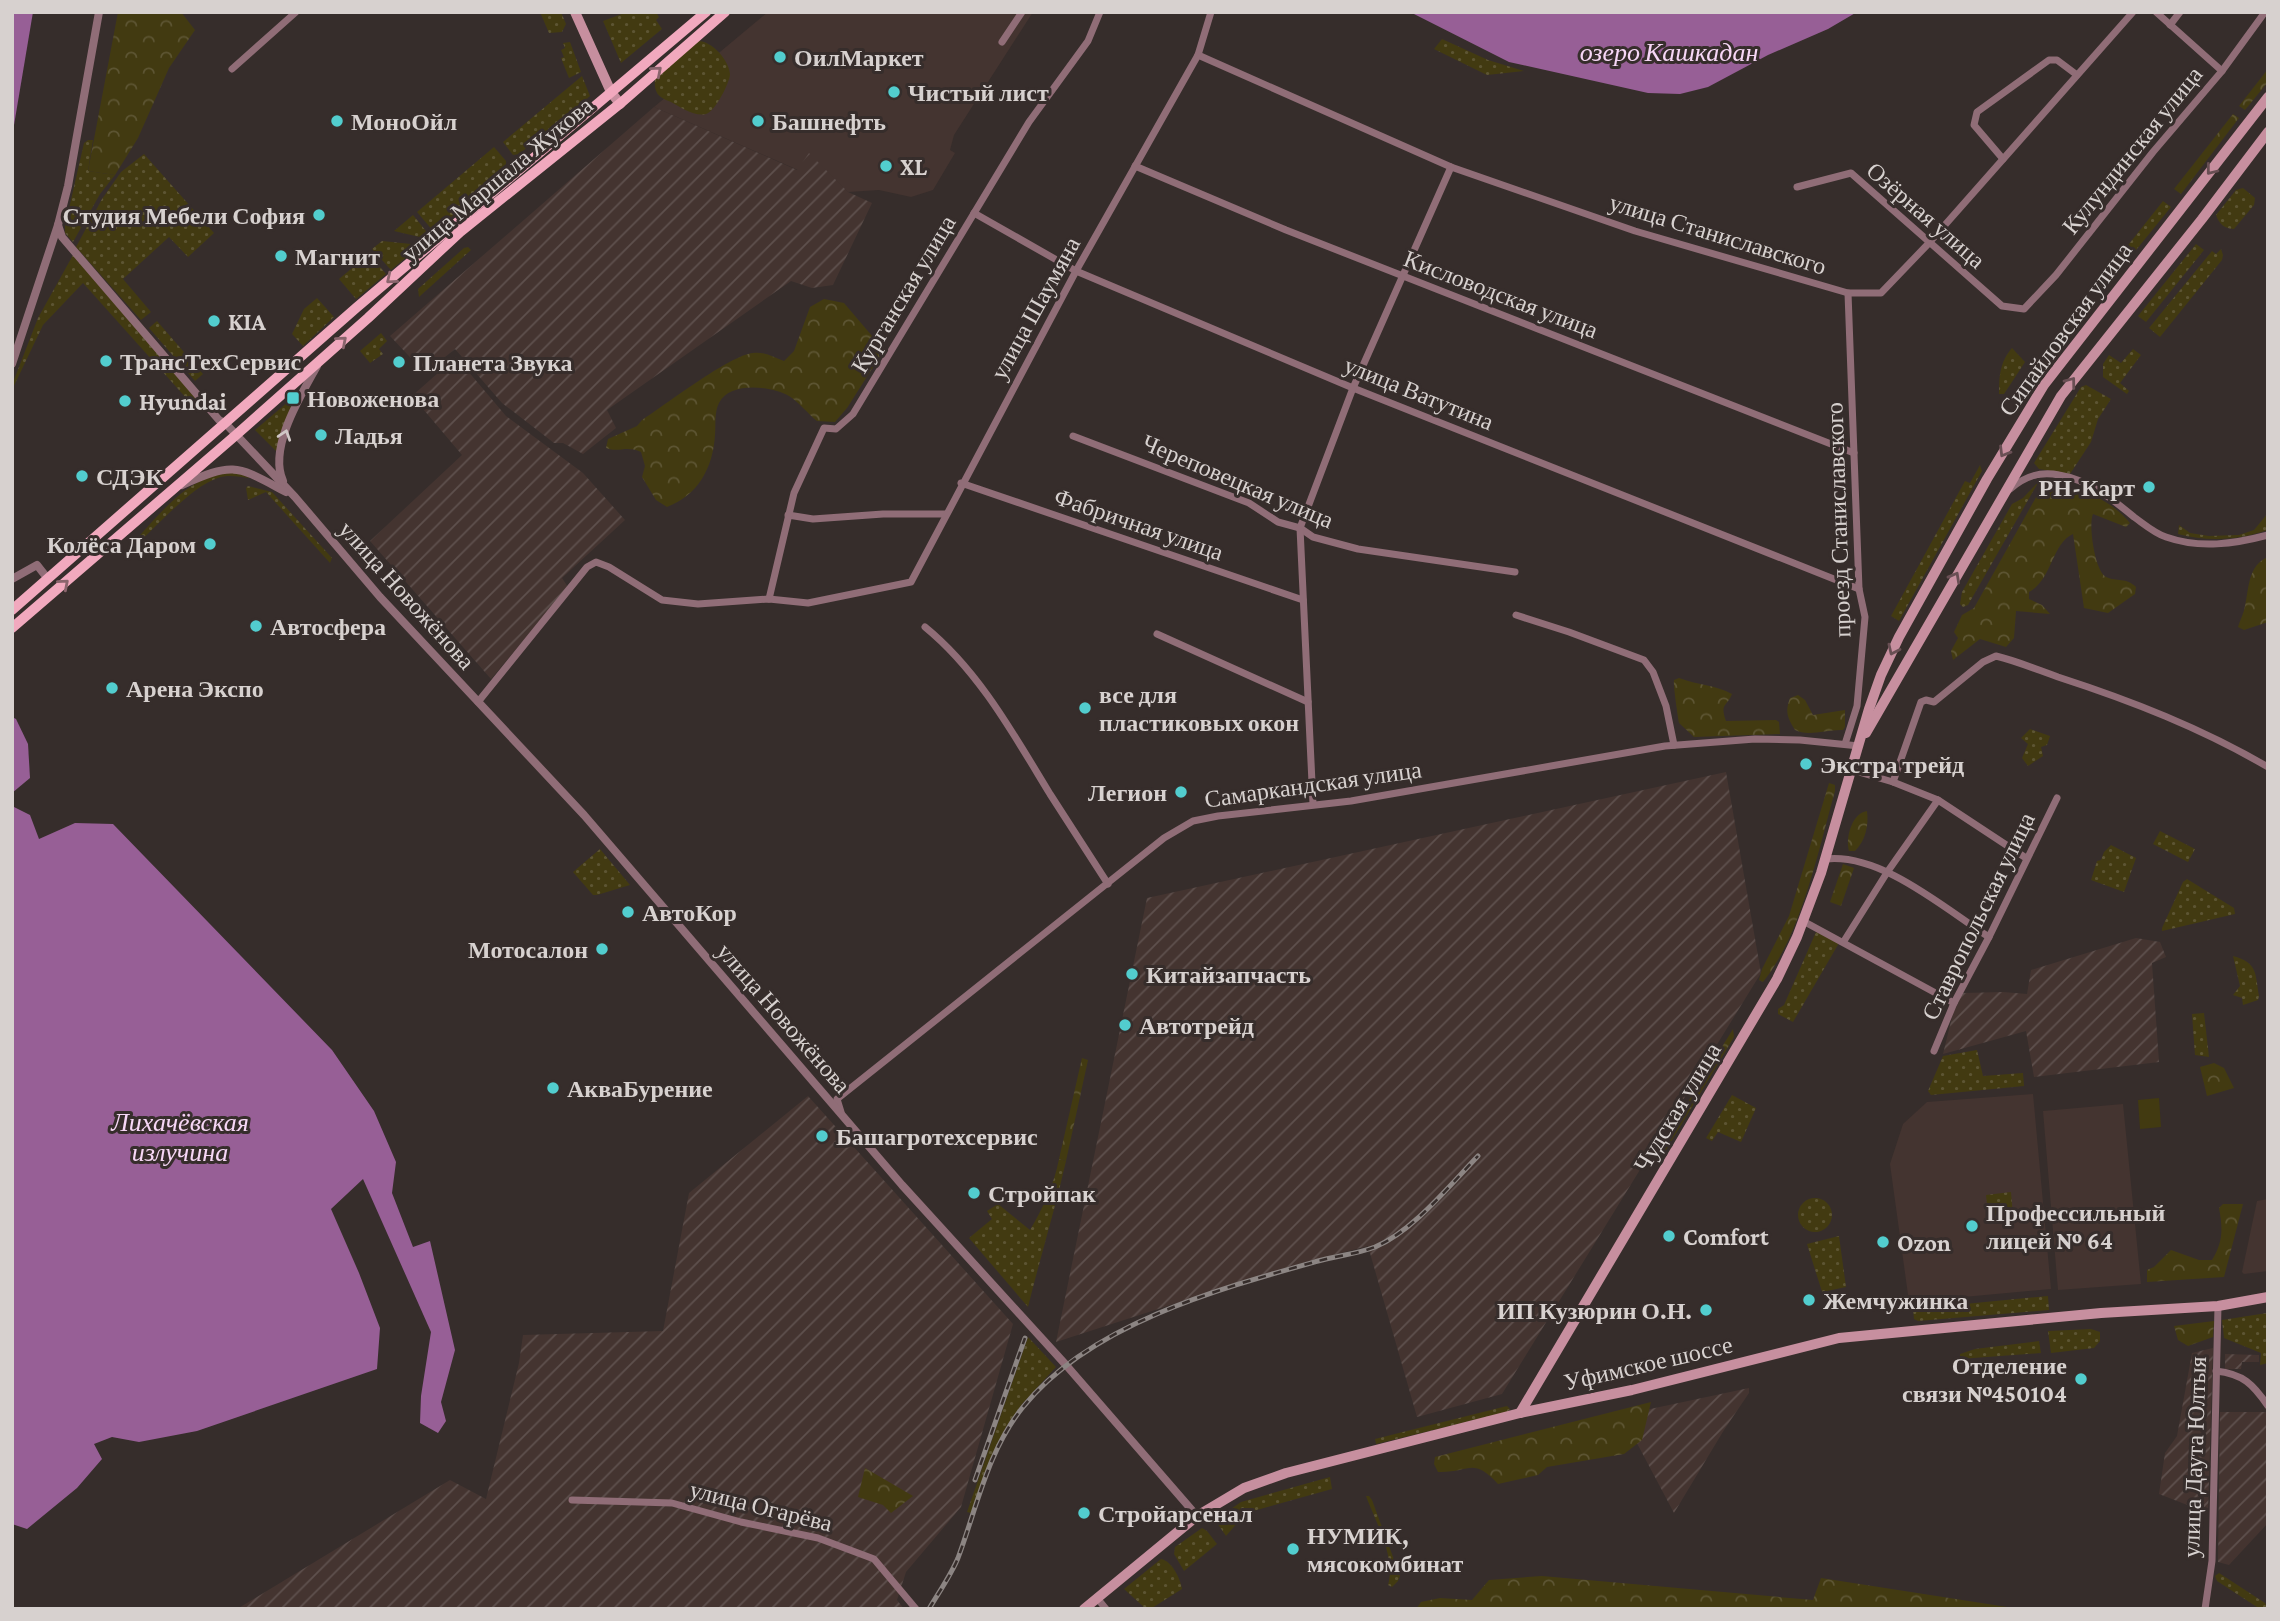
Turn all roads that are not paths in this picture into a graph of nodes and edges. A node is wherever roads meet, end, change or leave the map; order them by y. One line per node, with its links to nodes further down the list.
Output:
1 (99, 12): 30 (street)
2 (296, 12): 16 (street)
3 (575, 12): 19 (main road)
4 (706, 12): 19 (main road, улица Маршала Жукова)
5 (725, 12): 21 (main road, улица Маршала Жукова, one-way to 5)
6 (1022, 12): 14 (street)
7 (1100, 12): 29 (street, Курганская улица)
8 (1210, 12): 15 (street, улица Шаумяна)
9 (2133, 12): 18 (street, улица Станиславского)
10 (2156, 12): 13 (street)
11 (2180, 12): 13 (street)
12 (2265, 12): 17 (street, Кулундинская улица)
13 (2169, 25): 17 (street)
14 (1002, 42)
15 (1198, 54): 26 (street, улица Шаумяна); 27 (street, улица Станиславского)
16 (232, 69)
17 (2222, 71): 35 (street, Кулундинская улица)
18 (2077, 75): 24 (street, улица Станиславского); 24 (street)
19 (611, 92): 21 (main road); 39 (main road, улица Маршала Жукова, one-way to 39)
20 (2268, 97): 23 (main road, Сипайловская улица)
21 (620, 104): 36 (main road, улица Маршала Жукова, one-way to 21)
22 (2268, 132): 25 (main road, Сипайловская улица)
23 (2228, 149): 25 (main road); 62 (main road, Сипайловская улица, one-way to 62)
24 (2003, 159): 31 (street, улица Станиславского)
25 (2243, 163): 46 (main road, Сипайловская улица, one-way to 25)
26 (1135, 166): 32 (street, улица Шаумяна); 33 (street, Кисловодская улица)
27 (1451, 167): 33 (street); 34 (street, улица Станиславского)
28 (1797, 187): 31 (street, Озёрная улица)
29 (974, 213): 32 (street, улица Ватутина); 48 (street, Курганская улица)
30 (58, 225): 37 (street); 39 (street, улица Новожёнова)
31 (1929, 243): 34 (street, улица Станиславского); 35 (street, Озёрная улица)
32 (1076, 271): 38 (street, улица Ватутина); 43 (street, улица Шаумяна)
33 (1402, 276): 38 (street); 42 (street, Кисловодская улица)
34 (1848, 293): 42 (street, проезд Станиславского)
35 (2024, 309)
36 (321, 360): 40 (main road, улица Маршала Жукова); 45 (street, one-way to 36)
37 (12, 365)
38 (1353, 388): 49 (street); 54 (street, улица Ватутина)
39 (226, 424): 40 (street, улица Новожёнова); 53 (main road, улица Маршала Жукова)
40 (236, 435): 44 (main road, улица Маршала Жукова); 45 (street, улица Новожёнова)
41 (1073, 436): 49 (street, Череповецкая улица)
42 (1854, 453): 54 (street, проезд Станиславского)
43 (961, 483): 47 (street, улица Шаумяна); 56 (street, Фабричная улица)
44 (175, 488): 45 (street); 60 (main road, улица Маршала Жукова, one-way to 44)
45 (295, 497): 64 (street, улица Новожёнова)
46 (2002, 497): 50 (street); 63 (main road, Сипайловская улица, one-way to 46)
47 (946, 514): 48 (street); 55 (street, улица Шаумяна)
48 (788, 515): 55 (street, Курганская улица)
49 (1300, 528): 51 (street, Череповецкая улица); 56 (street)
50 (2268, 535)
51 (1515, 572)
52 (12, 579): 53 (street)
53 (48, 579): 57 (main road, улица Маршала Жукова)
54 (1859, 589): 66 (street, проезд Станиславского)
55 (769, 599): 64 (street)
56 (1303, 600): 65 (street)
57 (12, 610)
58 (1516, 615): 68 (street)
59 (925, 627): 79 (street)
60 (12, 628)
61 (1157, 634): 65 (street)
62 (1881, 675): 63 (main road); 67 (main road, Сипайловская улица)
63 (1897, 681): 67 (main road, Сипайловская улица)
64 (478, 702): 85 (street, улица Новожёнова)
65 (1308, 702): 74 (street)
66 (1845, 744): 67 (street, Самаркандская улица); 68 (street, Самаркандская улица)
67 (1859, 744): 70 (main road, Сипайловская улица)
68 (1674, 745): 74 (street, Самаркандская улица)
69 (2268, 767): 71 (street)
70 (1852, 770): 71 (street); 75 (main road, Сипайловская улица)
71 (1893, 782): 73 (street)
72 (2057, 798): 76 (street, Ставропольская улица)
73 (1938, 800): 76 (street); 78 (street)
74 (1312, 804): 79 (street, Самаркандская улица)
75 (1841, 810): 77 (main road, Чудская улица)
76 (2026, 858): 81 (street, Ставропольская улица)
77 (1826, 859): 78 (street); 80 (main road, Чудская улица)
78 (1888, 871): 81 (street); 82 (street)
79 (1108, 884): 85 (street, Самаркандская улица)
80 (1803, 920): 82 (street); 90 (main road, Чудская улица)
81 (1989, 937): 83 (street, Ставропольская улица)
82 (1844, 941): 83 (street)
83 (1954, 1003): 84 (street, Ставропольская улица)
84 (1934, 1051)
85 (841, 1112): 92 (street, улица Новожёнова)
86 (2268, 1297): 87 (main road, Уфимское шоссе)
87 (2218, 1306): 88 (street, улица Даута Юлтыя); 90 (main road, Уфимское шоссе)
88 (2216, 1371): 89 (street); 97 (street, улица Даута Юлтыя)
89 (2268, 1406)
90 (1520, 1413): 92 (main road, Уфимское шоссе)
91 (572, 1500): 94 (street, улица Огарёва)
92 (1197, 1516): 93 (main road, Уфимское шоссе)
93 (1097, 1598): 95 (main road, Уфимское шоссе); 96 (street)
94 (916, 1609)
95 (1084, 1609)
96 (1106, 1609)
97 (2205, 1609)

